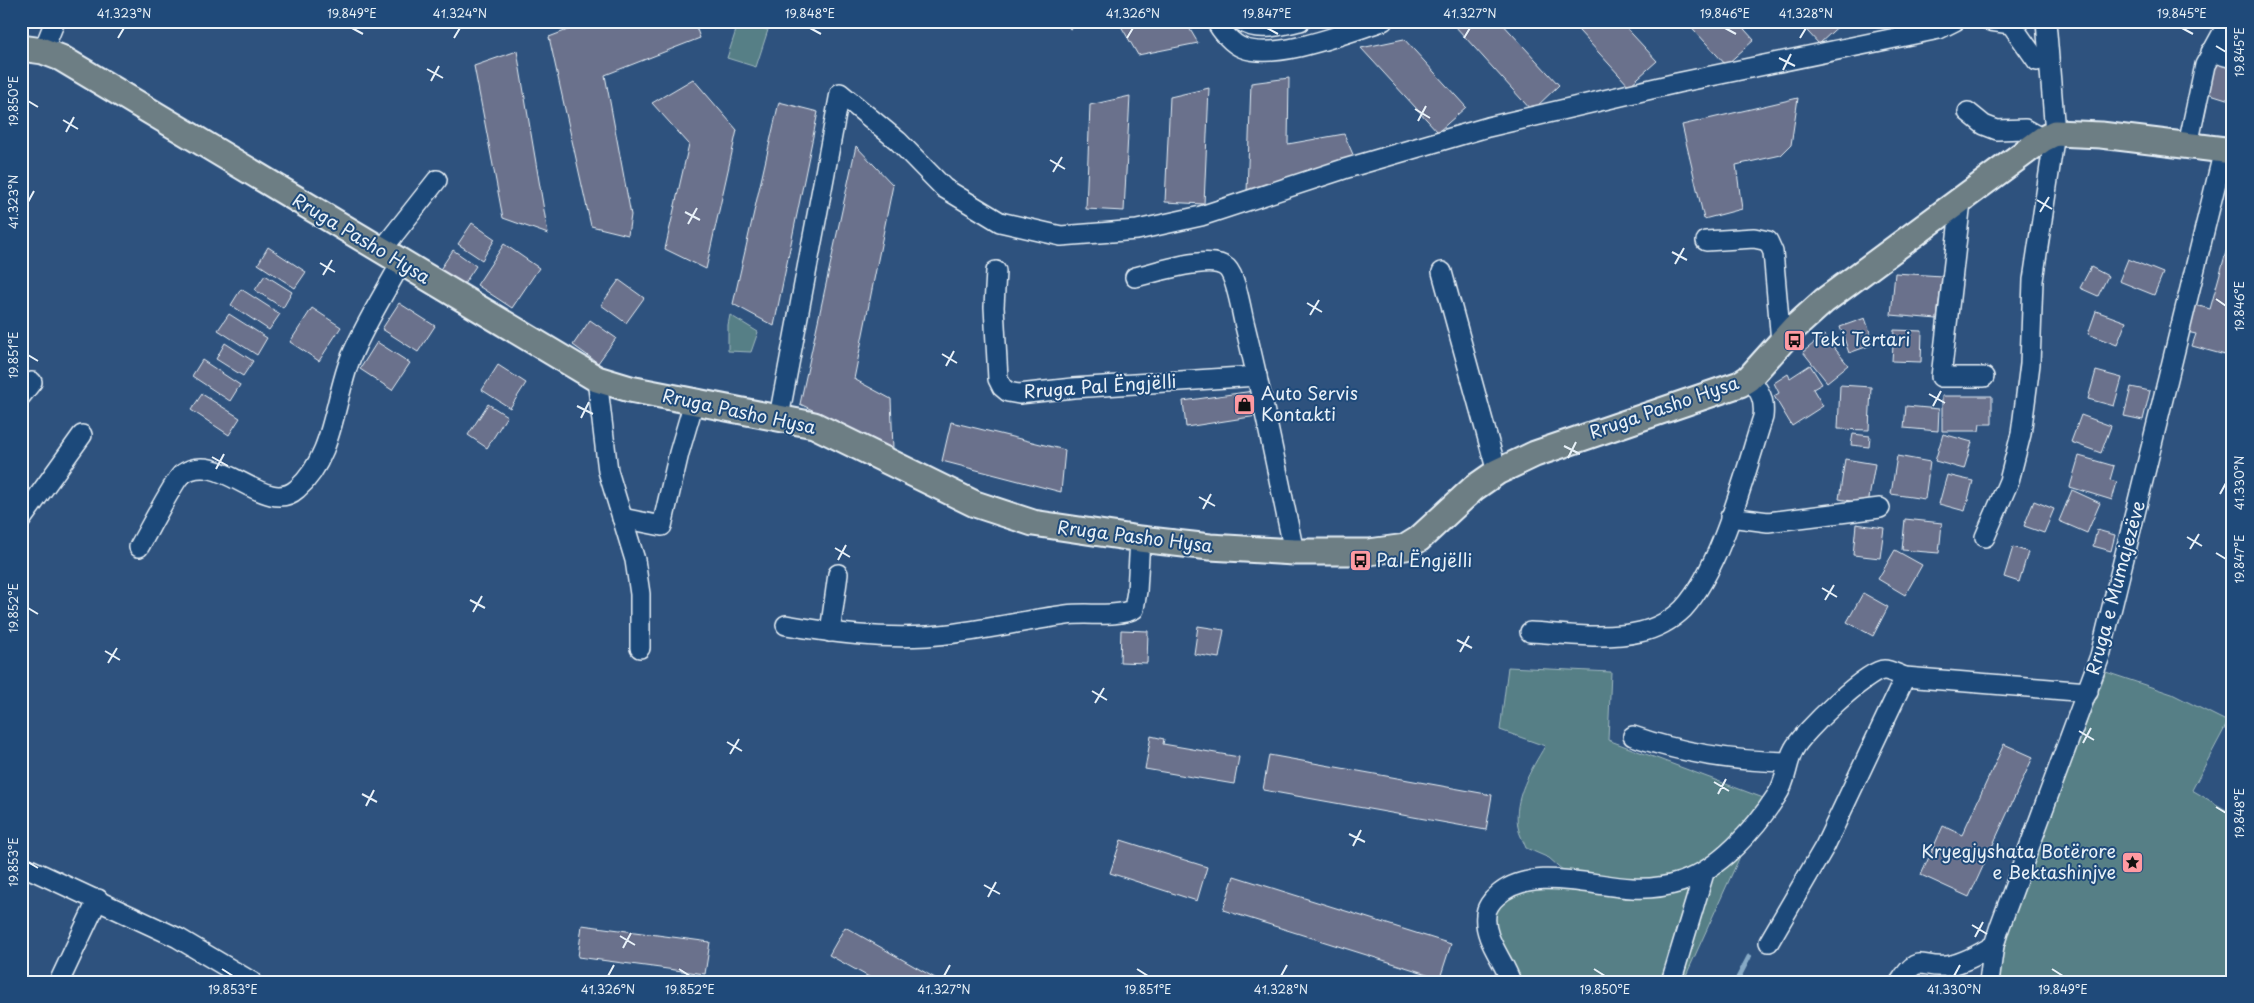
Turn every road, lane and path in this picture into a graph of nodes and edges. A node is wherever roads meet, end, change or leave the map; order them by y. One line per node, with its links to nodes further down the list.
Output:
1 (55, 21): 12 (street)
2 (1216, 21): 13 (street)
3 (1241, 21): 11 (street)
4 (1300, 21): 11 (street)
5 (1382, 21): 13 (street)
6 (1955, 21): 34 (street)
7 (1990, 21): 10 (street)
8 (2046, 21): 18 (street)
9 (2229, 21): 14 (street)
10 (2010, 23): 16 (street)
11 (1273, 27): 13 (street)
12 (32, 50): 24 (main road, Rruga Pasho Hysa)
13 (1274, 50)
14 (2211, 52): 15 (street); 19 (street)
15 (2233, 58)
16 (2037, 61)
17 (1968, 112): 18 (street)
18 (2049, 136): 19 (main road); 22 (main road, Rruga Pasho Hysa); 41 (street)
19 (2188, 145): 20 (main road)
20 (2228, 150): 51 (street, Rruga e Mumajezëve)
21 (437, 180): 24 (street)
22 (1961, 201): 28 (main road, Rruga Pasho Hysa); 30 (street)
23 (1706, 241): 28 (street)
24 (391, 257): 32 (main road, Rruga Pasho Hysa); 43 (street)
25 (996, 272): 29 (street, Rruga Pal Ëngjëlli)
26 (1442, 272): 36 (street)
27 (1135, 277): 29 (street)
28 (1781, 342): 31 (main road, Rruga Pasho Hysa)
29 (1257, 376): 44 (street)
30 (1984, 377)
31 (1749, 378): 36 (main road, Rruga Pasho Hysa); 38 (street)
32 (597, 379): 33 (main road, Rruga Pasho Hysa); 39 (street)
33 (694, 402): 34 (main road, Rruga Pasho Hysa); 39 (street)
34 (779, 417): 42 (main road, Rruga Pasho Hysa)
35 (82, 435): 40 (street)
36 (1497, 472): 44 (main road, Rruga Pasho Hysa)
37 (1880, 508): 38 (street)
38 (1730, 517): 48 (street)
39 (622, 518): 49 (street)
40 (21, 520)
41 (1984, 537)
42 (1140, 539): 44 (main road, Rruga Pasho Hysa); 47 (street)
43 (139, 547)
44 (1294, 552)
45 (838, 574): 47 (street)
46 (786, 625): 47 (street)
47 (830, 632)
48 (1530, 632)
49 (640, 648)
50 (1905, 677): 51 (street, Rruga e Mumajezëve); 53 (street, Rruga e Mumajezëve); 57 (street)
51 (2088, 692): 58 (street)
52 (1633, 736): 53 (street)
53 (1788, 762): 55 (street, Rruga e Mumajezëve)
54 (21, 865): 56 (street)
55 (1704, 873): 61 (street, Rruga e Mumajezëve); 62 (street)
56 (98, 899): 59 (street); 60 (street)
57 (1769, 942)
58 (1994, 945): 63 (street); 64 (street)
59 (59, 982)
60 (252, 982)
61 (1510, 982)
62 (1671, 982)
63 (1900, 982)
64 (1989, 982)

